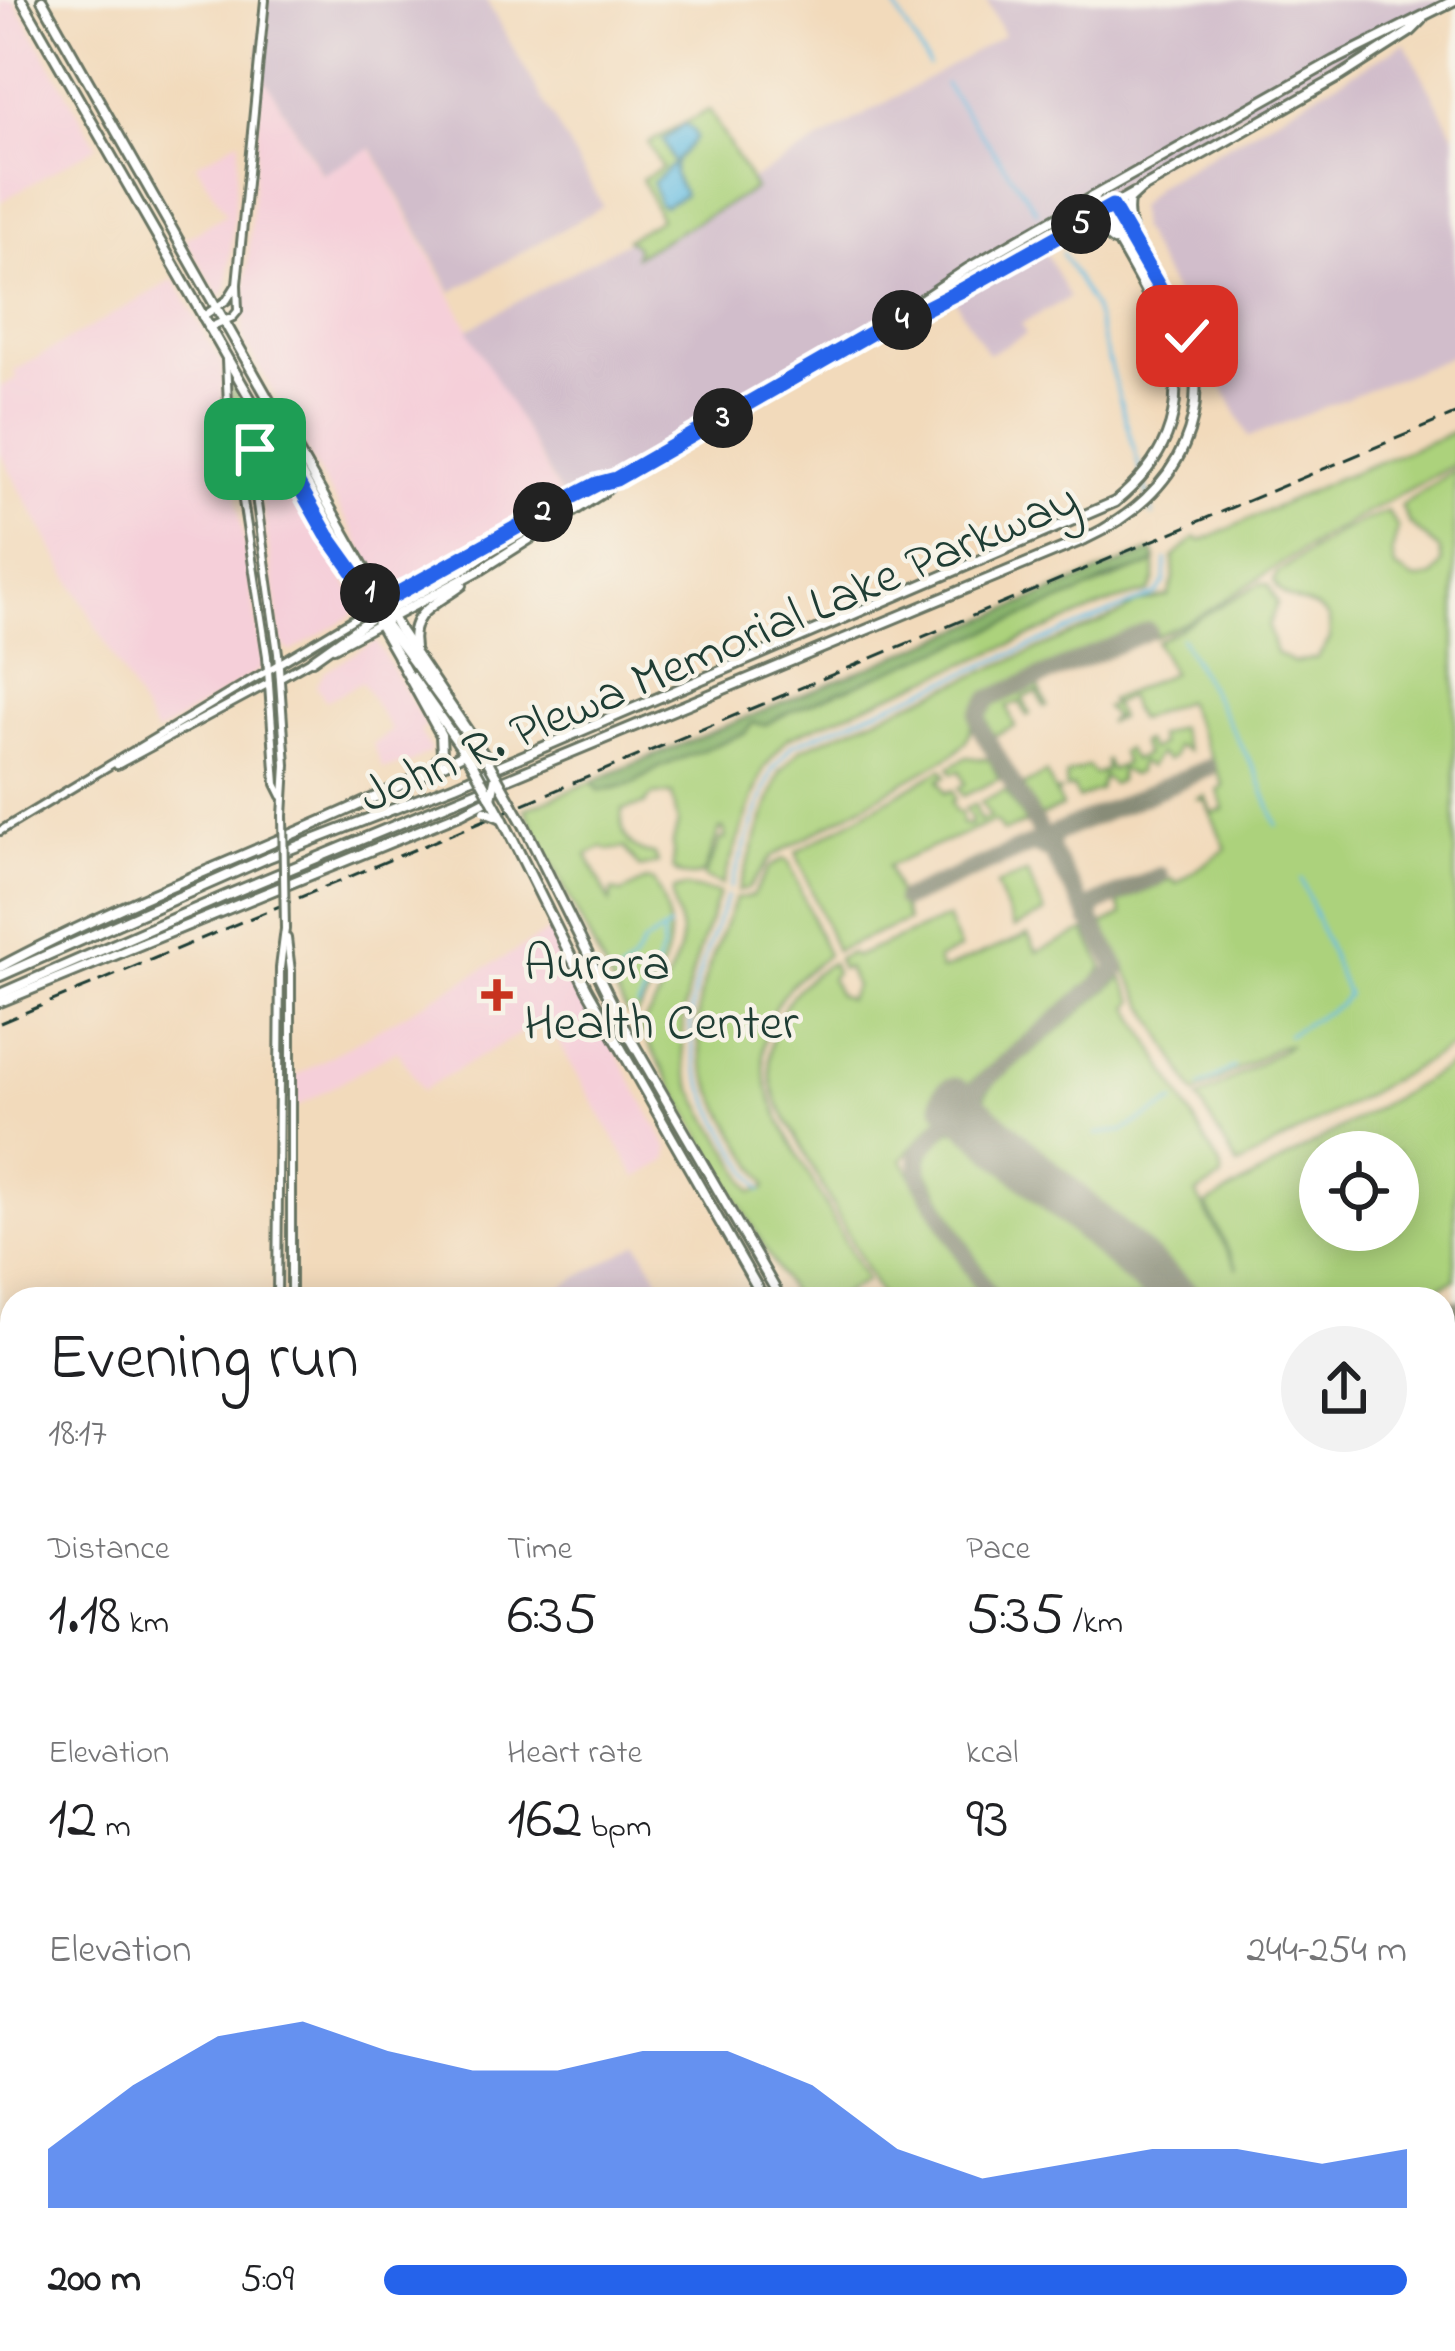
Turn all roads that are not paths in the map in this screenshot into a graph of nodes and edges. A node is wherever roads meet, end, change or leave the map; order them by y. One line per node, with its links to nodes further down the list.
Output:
1 (22, 0): 17 (main road)
2 (42, 0): 16 (main road)
3 (265, 0): 15 (street)
4 (1455, 0): 5 (main road)
5 (1423, 18): 6 (main road); 7 (main road)
6 (1141, 189): 8 (main road); 11 (main road)
7 (1092, 196): 9 (main road, John R. Plewa Memorial Lake Parkway); 13 (main road)
8 (1112, 206): 9 (main road); 11 (main road, John R. Plewa Memorial Lake Parkway)
9 (1101, 212): 10 (main road); 12 (main road, John R. Plewa Memorial Lake Parkway)
10 (1073, 228): 12 (main road); 14 (main road)
11 (1133, 236): 44 (main road, John R. Plewa Memorial Lake Parkway)
12 (1121, 249): 43 (main road, John R. Plewa Memorial Lake Parkway)
13 (977, 264): 14 (main road); 20 (main road)
14 (985, 278): 20 (main road)
15 (237, 284): 16 (street); 18 (street)
16 (218, 308): 17 (street); 18 (main road)
17 (202, 317): 19 (main road)
18 (226, 321): 19 (street); 22 (main road)
19 (208, 328): 21 (main road)
20 (876, 330): 24 (main road)
21 (226, 359): 23 (main road); 31 (street)
22 (287, 430): 23 (street); 26 (main road)
23 (272, 438): 26 (main road); 30 (street)
24 (616, 479): 25 (main road); 26 (main road)
25 (482, 569): 26 (main road); 27 (main road)
26 (381, 613): 27 (main road); 28 (main road); 29 (main road); 30 (street); 35 (main road)
27 (415, 656): 35 (main road)
28 (398, 657): 34 (main road); 37 (main road)
29 (312, 660): 32 (street)
30 (279, 664): 31 (street); 32 (street)
31 (268, 670): 33 (street); 36 (street)
32 (280, 677): 33 (street); 39 (street)
33 (269, 684): 36 (street); 39 (street)
34 (465, 753): 35 (main road); 37 (main road); 40 (main road, bridge)
35 (484, 754): 38 (main road, bridge)
36 (114, 766): 41 (street)
37 (426, 774): 43 (main road)
38 (496, 776): 40 (main road, bridge); 48 (main road, bridge)
39 (282, 796): 42 (street, bridge)
40 (486, 804): 44 (main road); 47 (main road, bridge)
41 (0, 831)
42 (285, 929): 45 (street); 46 (street)
43 (0, 971)
44 (0, 998)
45 (277, 1287)
46 (291, 1287)
47 (757, 1287)
48 (774, 1287)

